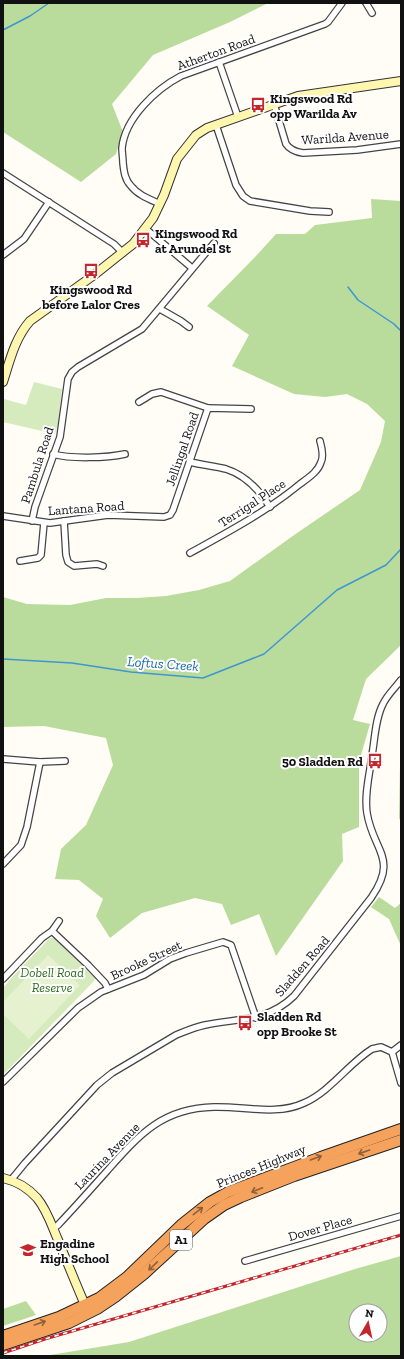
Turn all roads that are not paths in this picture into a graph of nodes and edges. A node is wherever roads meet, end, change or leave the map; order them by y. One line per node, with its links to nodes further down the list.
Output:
1 (342, 3): 4 (street, Atherton Road)
2 (366, 3): 3 (street)
3 (372, 13)
4 (219, 62): 7 (street); 12 (street, Atherton Road)
5 (401, 81): 6 (street)
6 (274, 104): 7 (street); 9 (street, Warilda Avenue)
7 (238, 117): 8 (street)
8 (216, 124): 12 (street); 13 (street)
9 (401, 144)
10 (3, 173): 11 (street)
11 (49, 202): 16 (street); 17 (street)
12 (160, 204): 14 (street)
13 (328, 212)
14 (146, 229): 16 (street); 18 (street)
15 (214, 243): 18 (street, Pambula Road)
16 (123, 253): 21 (street)
17 (3, 255)
18 (192, 268): 19 (street, Pambula Road)
19 (160, 309): 20 (street); 26 (street, Pambula Road)
20 (189, 327)
21 (4, 378)
22 (139, 402): 23 (street)
23 (208, 408): 24 (street, Jellingal Road); 28 (street, Jellingal Road)
24 (251, 409)
25 (320, 441): 29 (street, Terrigal Place)
26 (54, 454): 27 (street); 32 (street, Pambula Road)
27 (125, 454)
28 (190, 462): 29 (street); 30 (street, Jellingal Road)
29 (270, 507): 35 (street, Terrigal Place)
30 (170, 515): 33 (street, Lantana Road)
31 (3, 516): 32 (street, Lantana Road)
32 (32, 521): 34 (street, Lantana Road)
33 (64, 521): 34 (street, Lantana Road); 37 (street)
34 (44, 523): 36 (street)
35 (190, 553)
36 (20, 561)
37 (103, 566)
38 (401, 680): 47 (street, Sladden Road)
39 (3, 759): 41 (street)
40 (65, 761): 41 (street)
41 (40, 762): 42 (street)
42 (3, 864)
43 (59, 921): 44 (street)
44 (52, 931): 45 (street); 46 (street)
45 (3, 979)
46 (108, 989): 47 (street, Brooke Street); 50 (street, Brooke Street)
47 (256, 1018): 54 (street, Sladden Road)
48 (401, 1045): 49 (street)
49 (392, 1052): 51 (street); 56 (street, Laurina Avenue)
50 (3, 1082)
51 (401, 1083)
52 (401, 1129): 58 (highway, Princes Highway / A1, one-way to 52)
53 (401, 1140): 58 (highway, Princes Highway / A1, one-way to 58)
54 (7, 1179): 56 (street)
55 (401, 1216): 57 (street, Dover Place)
56 (53, 1228): 58 (street)
57 (245, 1261)
58 (88, 1309): 59 (highway, Princes Highway / A1, one-way to 58); 60 (highway, Princes Highway / A1)
59 (3, 1336)
60 (3, 1345)

